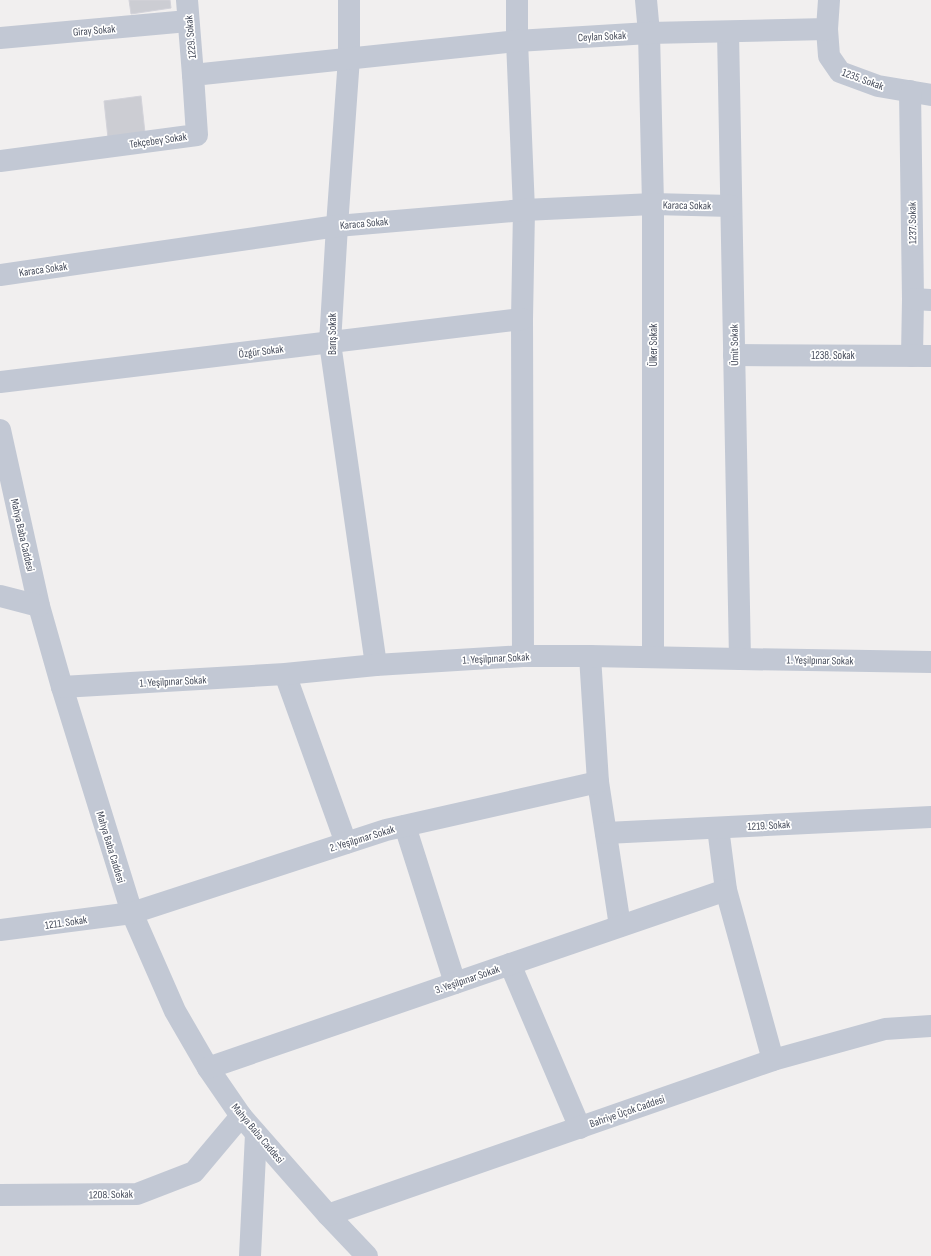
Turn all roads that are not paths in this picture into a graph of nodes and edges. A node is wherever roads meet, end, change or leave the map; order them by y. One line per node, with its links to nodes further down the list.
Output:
1 (187, 0): 6 (street, 1229. Sokak)
2 (349, 0): 12 (street, Barış Sokak)
3 (517, 0): 11 (street)
4 (646, 0): 9 (street, Ülker Sokak)
5 (829, 0): 7 (street)
6 (188, 21): 10 (street, Giray Sokak); 13 (street, 1229. Sokak)
7 (827, 29): 8 (street, Ceylan Sokak); 14 (street, 1235. Sokak)
8 (728, 32): 9 (street, Ceylan Sokak); 18 (street, Ümit Sokak)
9 (649, 33): 11 (street, Ceylan Sokak); 17 (street, Ülker Sokak)
10 (0, 38)
11 (517, 41): 12 (street, Ceylan Sokak); 19 (street)
12 (349, 58): 13 (street); 20 (street, Barış Sokak)
13 (193, 75): 16 (street, Tekçebey Sokak)
14 (910, 91): 15 (street, 1235. Sokak); 22 (street, 1237. Sokak)
15 (931, 95)
16 (0, 161)
17 (653, 204): 18 (street, Karaca Sokak); 19 (street, Karaca Sokak); 33 (street, Ülker Sokak)
18 (731, 206): 25 (street, Ümit Sokak)
19 (524, 210): 20 (street, Karaca Sokak); 23 (street)
20 (337, 226): 21 (street, Karaca Sokak); 24 (street, Barış Sokak)
21 (0, 276)
22 (922, 299): 26 (street, 1237. Sokak)
23 (522, 319): 24 (street, Özgür Sokak); 31 (street)
24 (330, 343): 27 (street, Özgür Sokak); 36 (street, Barış Sokak)
25 (734, 354): 26 (street, 1238. Sokak); 34 (street, Ümit Sokak)
26 (922, 356)
27 (0, 382)
28 (0, 430): 30 (street, Mahya Baba Caddesi)
29 (0, 596): 30 (street)
30 (39, 606): 38 (street, Mahya Baba Caddesi)
31 (523, 656): 32 (street, 1. Yeşilpınar Sokak); 36 (street, 1. Yeşilpınar Sokak)
32 (590, 656): 33 (street, 1. Yeşilpınar Sokak); 39 (street)
33 (653, 657): 34 (street, 1. Yeşilpınar Sokak)
34 (740, 659): 35 (street, 1. Yeşilpınar Sokak)
35 (931, 662)
36 (376, 665): 37 (street, 1. Yeşilpınar Sokak)
37 (285, 674): 38 (street, 1. Yeşilpınar Sokak); 44 (street)
38 (62, 687): 46 (street, Mahya Baba Caddesi)
39 (598, 782): 41 (street, 2. Yeşilpınar Sokak); 43 (street)
40 (931, 817): 42 (street, 1219. Sokak)
41 (405, 826): 44 (street, 2. Yeşilpınar Sokak); 50 (street)
42 (718, 828): 43 (street, 1219. Sokak); 45 (street)
43 (606, 834): 47 (street)
44 (346, 843): 46 (street, 2. Yeşilpınar Sokak)
45 (726, 890): 47 (street, 3. Yeşilpınar Sokak); 52 (street)
46 (132, 913): 48 (street, 1211. Sokak); 53 (street, Mahya Baba Caddesi)
47 (620, 926): 49 (street, 3. Yeşilpınar Sokak)
48 (0, 930)
49 (510, 964): 50 (street, 3. Yeşilpınar Sokak); 55 (street)
50 (455, 983): 53 (street, 3. Yeşilpınar Sokak)
51 (931, 1026): 52 (street, Bahriye Üçok Caddesi)
52 (773, 1060): 55 (street, Bahriye Üçok Caddesi)
53 (208, 1068): 54 (street, Mahya Baba Caddesi)
54 (241, 1116): 56 (street, Mahya Baba Caddesi); 57 (street, 1208. Sokak)
55 (580, 1128): 58 (street, Bahriye Üçok Caddesi)
56 (256, 1134): 58 (street, Mahya Baba Caddesi); 59 (street)
57 (0, 1195)
58 (328, 1215): 60 (street, Mahya Baba Caddesi)
59 (250, 1256)
60 (367, 1256)

